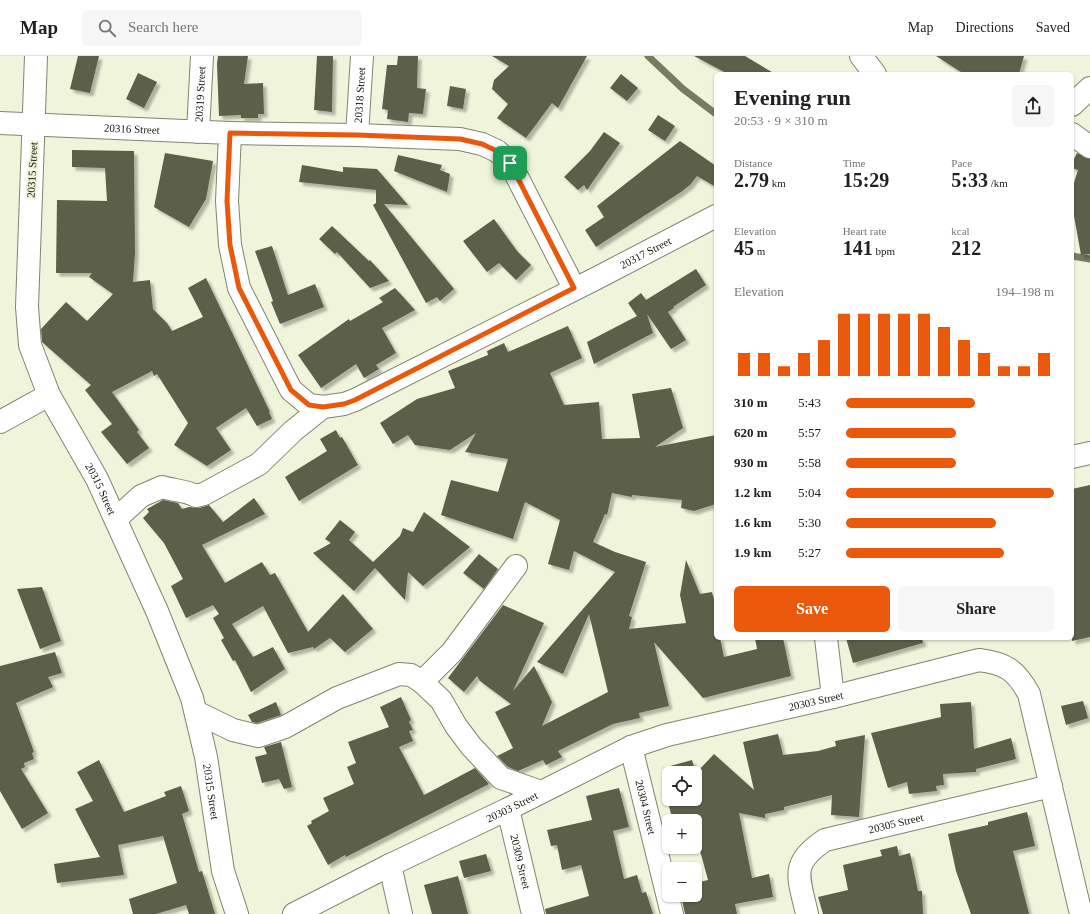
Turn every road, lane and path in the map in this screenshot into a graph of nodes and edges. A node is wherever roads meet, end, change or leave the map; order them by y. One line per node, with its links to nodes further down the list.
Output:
1 (36, 56): 9 (street, 20315 Street)
2 (202, 56): 10 (street, 20319 Street)
3 (362, 56): 12 (street, 20318 Street)
4 (861, 56): 5 (street)
5 (873, 72)
6 (1090, 88): 7 (street)
7 (1074, 103)
8 (0, 123): 9 (street, 20316 Street)
9 (34, 125): 10 (street, 20316 Street); 17 (street, 20315 Street)
10 (198, 132): 11 (street, 20316 Street)
11 (230, 133): 12 (street, 20316 Street); 18 (street)
12 (357, 135): 16 (street, 20316 Street)
13 (1074, 136): 14 (street)
14 (1090, 148)
15 (714, 217): 16 (street, 20317 Street)
16 (574, 288): 18 (street)
17 (49, 395): 19 (street); 22 (street, 20315 Street)
18 (323, 407): 22 (street)
19 (0, 422)
20 (1090, 453): 21 (street)
21 (1074, 457)
22 (116, 519): 27 (street, 20315 Street)
23 (516, 566): 25 (street)
24 (826, 640): 26 (street)
25 (422, 682): 27 (street); 30 (street)
26 (833, 697): 28 (street, 20303 Street); 29 (street, 20303 Street)
27 (196, 712): 33 (street, 20315 Street)
28 (631, 747): 30 (street, 20303 Street); 37 (street, 20304 Street)
29 (1051, 786): 38 (street, 20305 Street); 39 (street, 20303 Street)
30 (541, 792): 31 (street, 20303 Street)
31 (508, 809): 32 (street, 20303 Street); 36 (street, 20309 Street)
32 (390, 865): 34 (street, 20303 Street); 35 (street)
33 (237, 914)
34 (294, 914)
35 (401, 914)
36 (533, 914)
37 (672, 914)
38 (807, 914)
39 (1081, 914)

